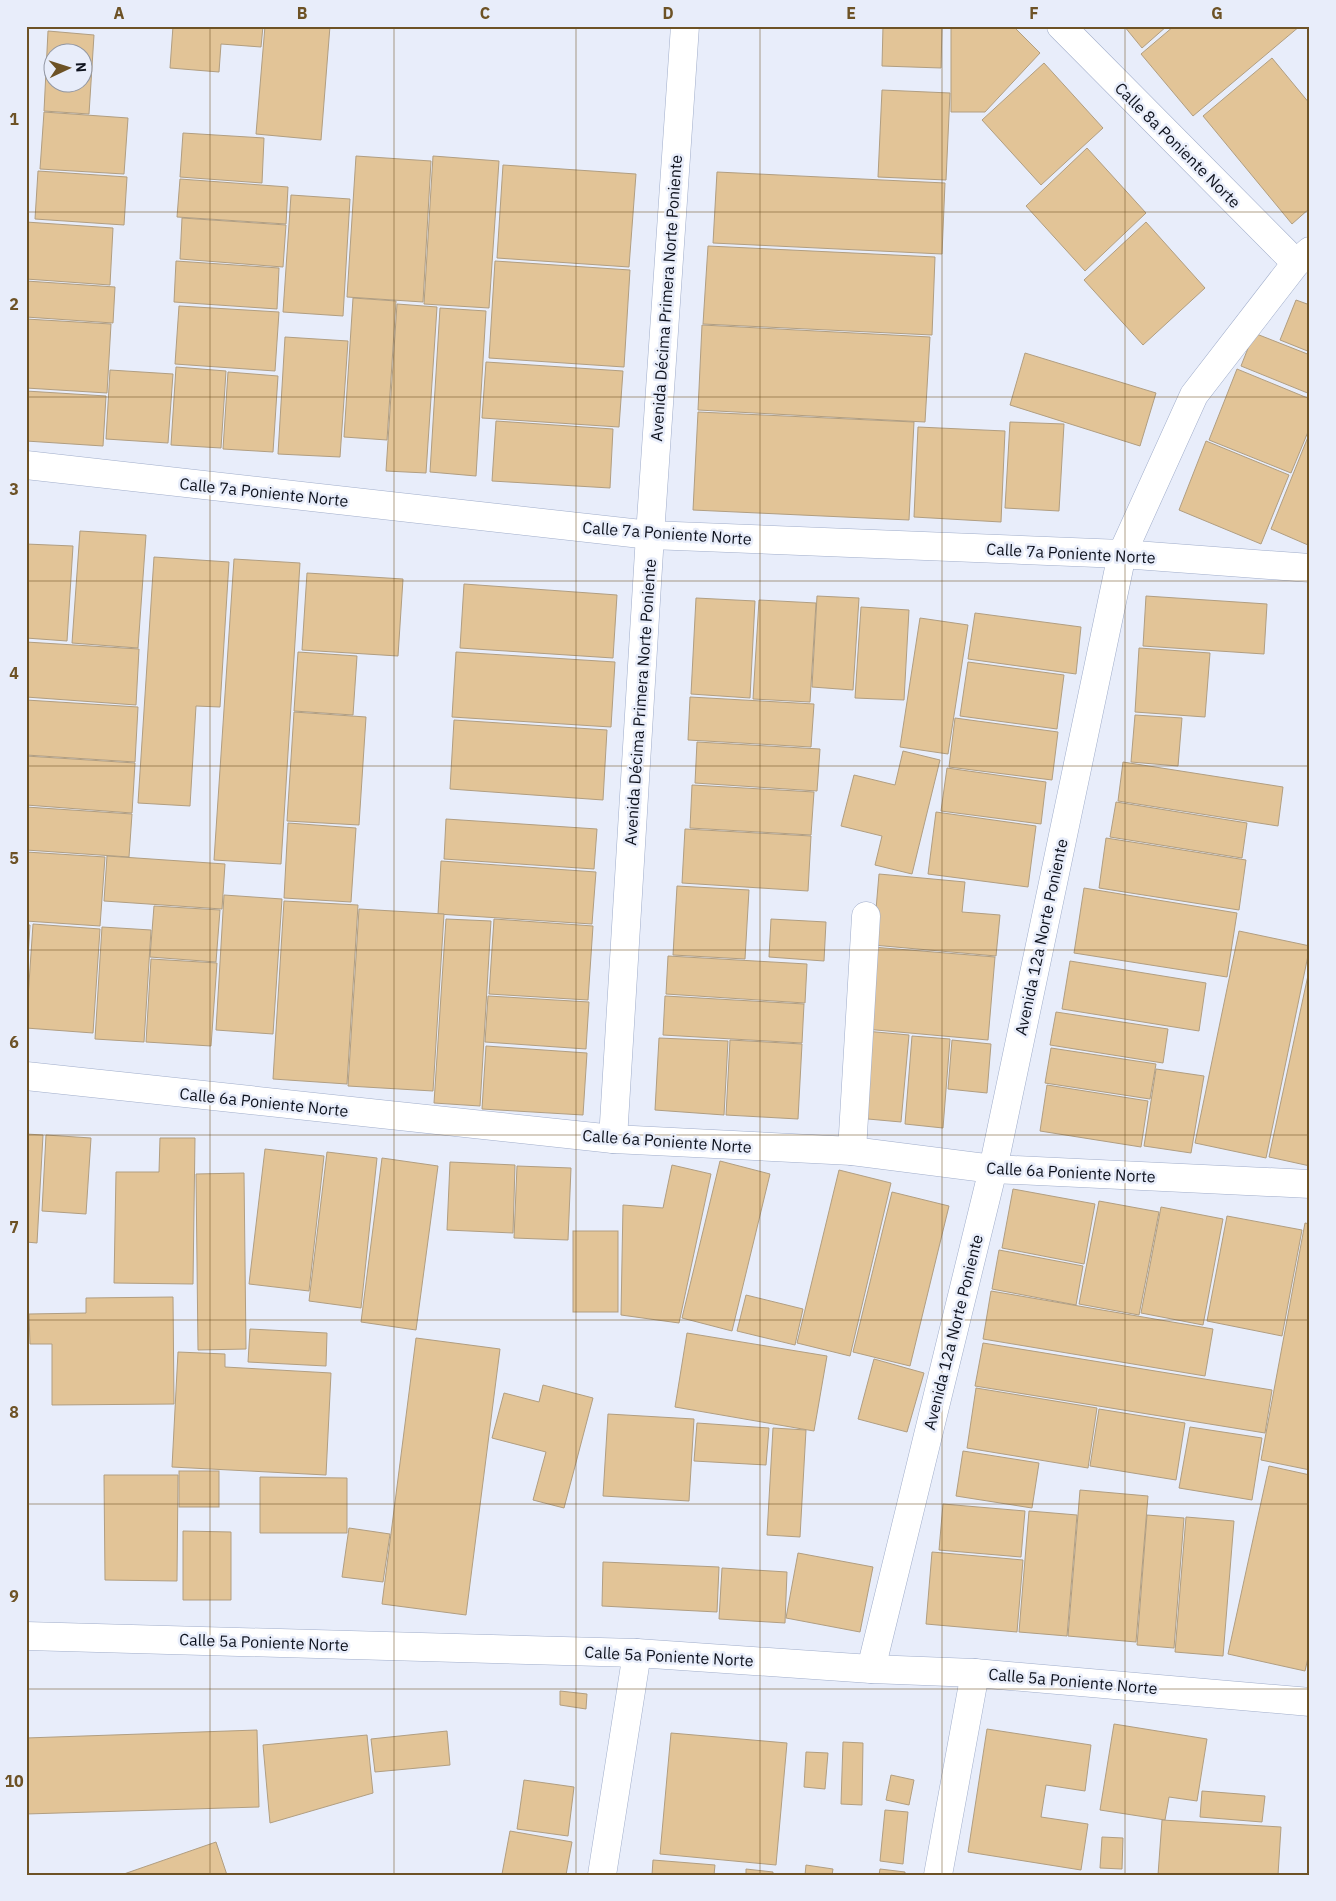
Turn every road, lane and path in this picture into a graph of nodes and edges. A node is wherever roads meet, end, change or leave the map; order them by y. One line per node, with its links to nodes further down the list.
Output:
1 (685, 26): 5 (street, Avenida Décima Primera Norte Poniente)
2 (1061, 26): 3 (street, Calle 8a Poniente Norte)
3 (1303, 257): 6 (street, Avenida 12a Norte Poniente)
4 (26, 465): 5 (street, Calle 7a Poniente Norte)
5 (650, 535): 6 (street, Calle 7a Poniente Norte); 10 (street, Avenida Décima Primera Norte Poniente)
6 (1122, 554): 7 (street, Calle 7a Poniente Norte); 12 (street, Avenida 12a Norte Poniente)
7 (1310, 568)
8 (866, 916): 11 (street)
9 (26, 1076): 10 (street, Calle 6a Poniente Norte)
10 (613, 1139): 11 (street, Calle 6a Poniente Norte)
11 (852, 1151): 12 (street, Calle 6a Poniente Norte)
12 (993, 1169): 13 (street, Calle 6a Poniente Norte); 16 (street, Avenida 12a Norte Poniente)
13 (1310, 1184)
14 (26, 1636): 15 (street, Calle 5a Poniente Norte)
15 (637, 1653): 16 (street, Calle 5a Poniente Norte); 19 (street)
16 (871, 1669): 17 (street, Calle 5a Poniente Norte)
17 (975, 1673): 18 (street, Calle 5a Poniente Norte); 20 (street)
18 (1310, 1702)
19 (602, 1875)
20 (938, 1875)

